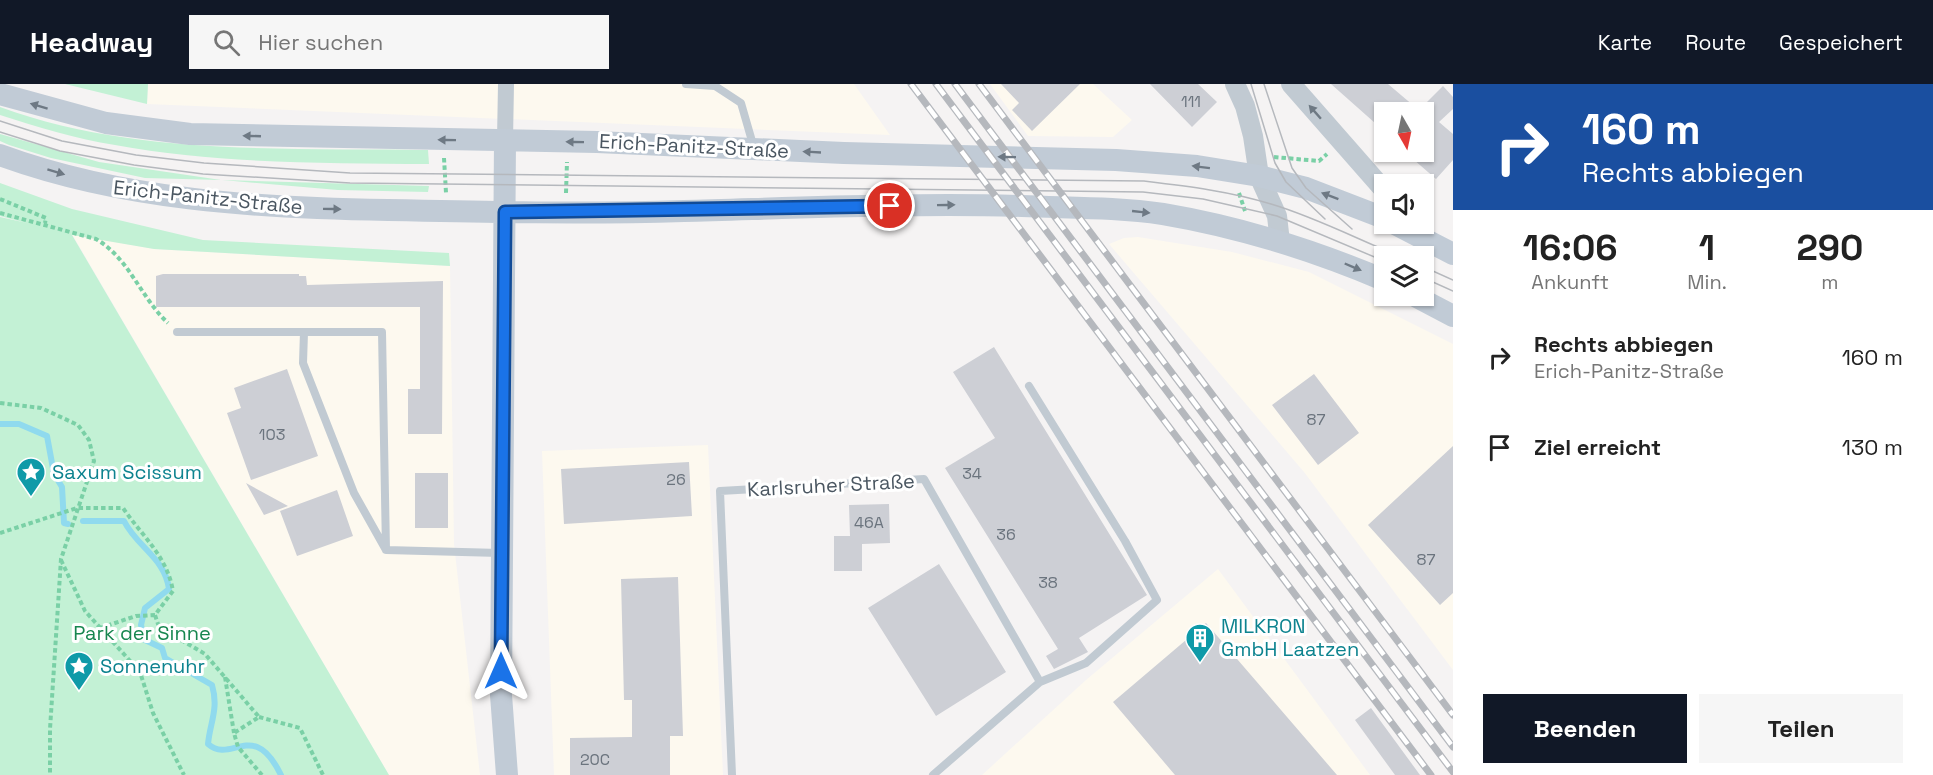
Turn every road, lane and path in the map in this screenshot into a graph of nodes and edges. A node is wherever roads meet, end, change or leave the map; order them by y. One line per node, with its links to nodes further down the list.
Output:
1 (506, 84): 7 (street)
2 (686, 84): 10 (lane)
3 (1235, 84): 12 (street)
4 (1291, 84): 9 (street, one-way to 4)
5 (0, 94): 6 (main road, Erich-Panitz-Straße, one-way to 5)
6 (444, 140): 7 (main road, Erich-Panitz-Straße, one-way to 6); 16 (path)
7 (505, 140): 8 (main road, Erich-Panitz-Straße); 17 (main road)
8 (568, 141): 10 (main road, Erich-Panitz-Straße, one-way to 8); 18 (path)
9 (1340, 141): 12 (path); 14 (street)
10 (754, 149): 13 (main road, Erich-Panitz-Straße, one-way to 10)
11 (0, 155): 16 (main road, Erich-Panitz-Straße, one-way to 16)
12 (1257, 165): 13 (main road, Erich-Panitz-Straße); 20 (main road, Erich-Panitz-Straße, one-way to 12); 24 (street)
13 (1228, 171): 22 (path)
14 (1374, 179)
15 (0, 199): 21 (path)
16 (446, 211): 17 (main road, Erich-Panitz-Straße)
17 (505, 212): 18 (main road, Erich-Panitz-Straße); 36 (main road)
18 (566, 212): 22 (main road, Erich-Panitz-Straße, one-way to 22)
19 (0, 213): 21 (path)
20 (1374, 214)
21 (45, 223): 29 (path)
22 (1242, 230): 24 (main road, Erich-Panitz-Straße)
23 (1425, 234): 25 (main road)
24 (1280, 242): 26 (main road, Erich-Panitz-Straße, one-way to 26)
25 (1453, 254)
26 (1374, 276)
27 (1434, 306): 28 (main road)
28 (1453, 316)
29 (177, 332): 30 (lane)
30 (304, 332): 35 (lane); 35 (lane)
31 (1029, 386): 41 (lane)
32 (0, 403): 33 (path)
33 (77, 508): 34 (path); 37 (path); 38 (path)
34 (0, 533)
35 (386, 550): 36 (lane)
36 (501, 553): 48 (main road)
37 (61, 559): 39 (path); 44 (path)
38 (152, 615): 39 (path); 40 (path)
39 (100, 628): 45 (path)
40 (225, 675): 42 (path); 43 (path)
41 (1040, 682): 49 (lane, Karlsruher Straße); 50 (lane)
42 (260, 717): 43 (path); 47 (path)
43 (234, 733): 46 (path)
44 (50, 775)
45 (184, 775)
46 (262, 775)
47 (323, 775)
48 (507, 775)
49 (732, 775)
50 (933, 775)

